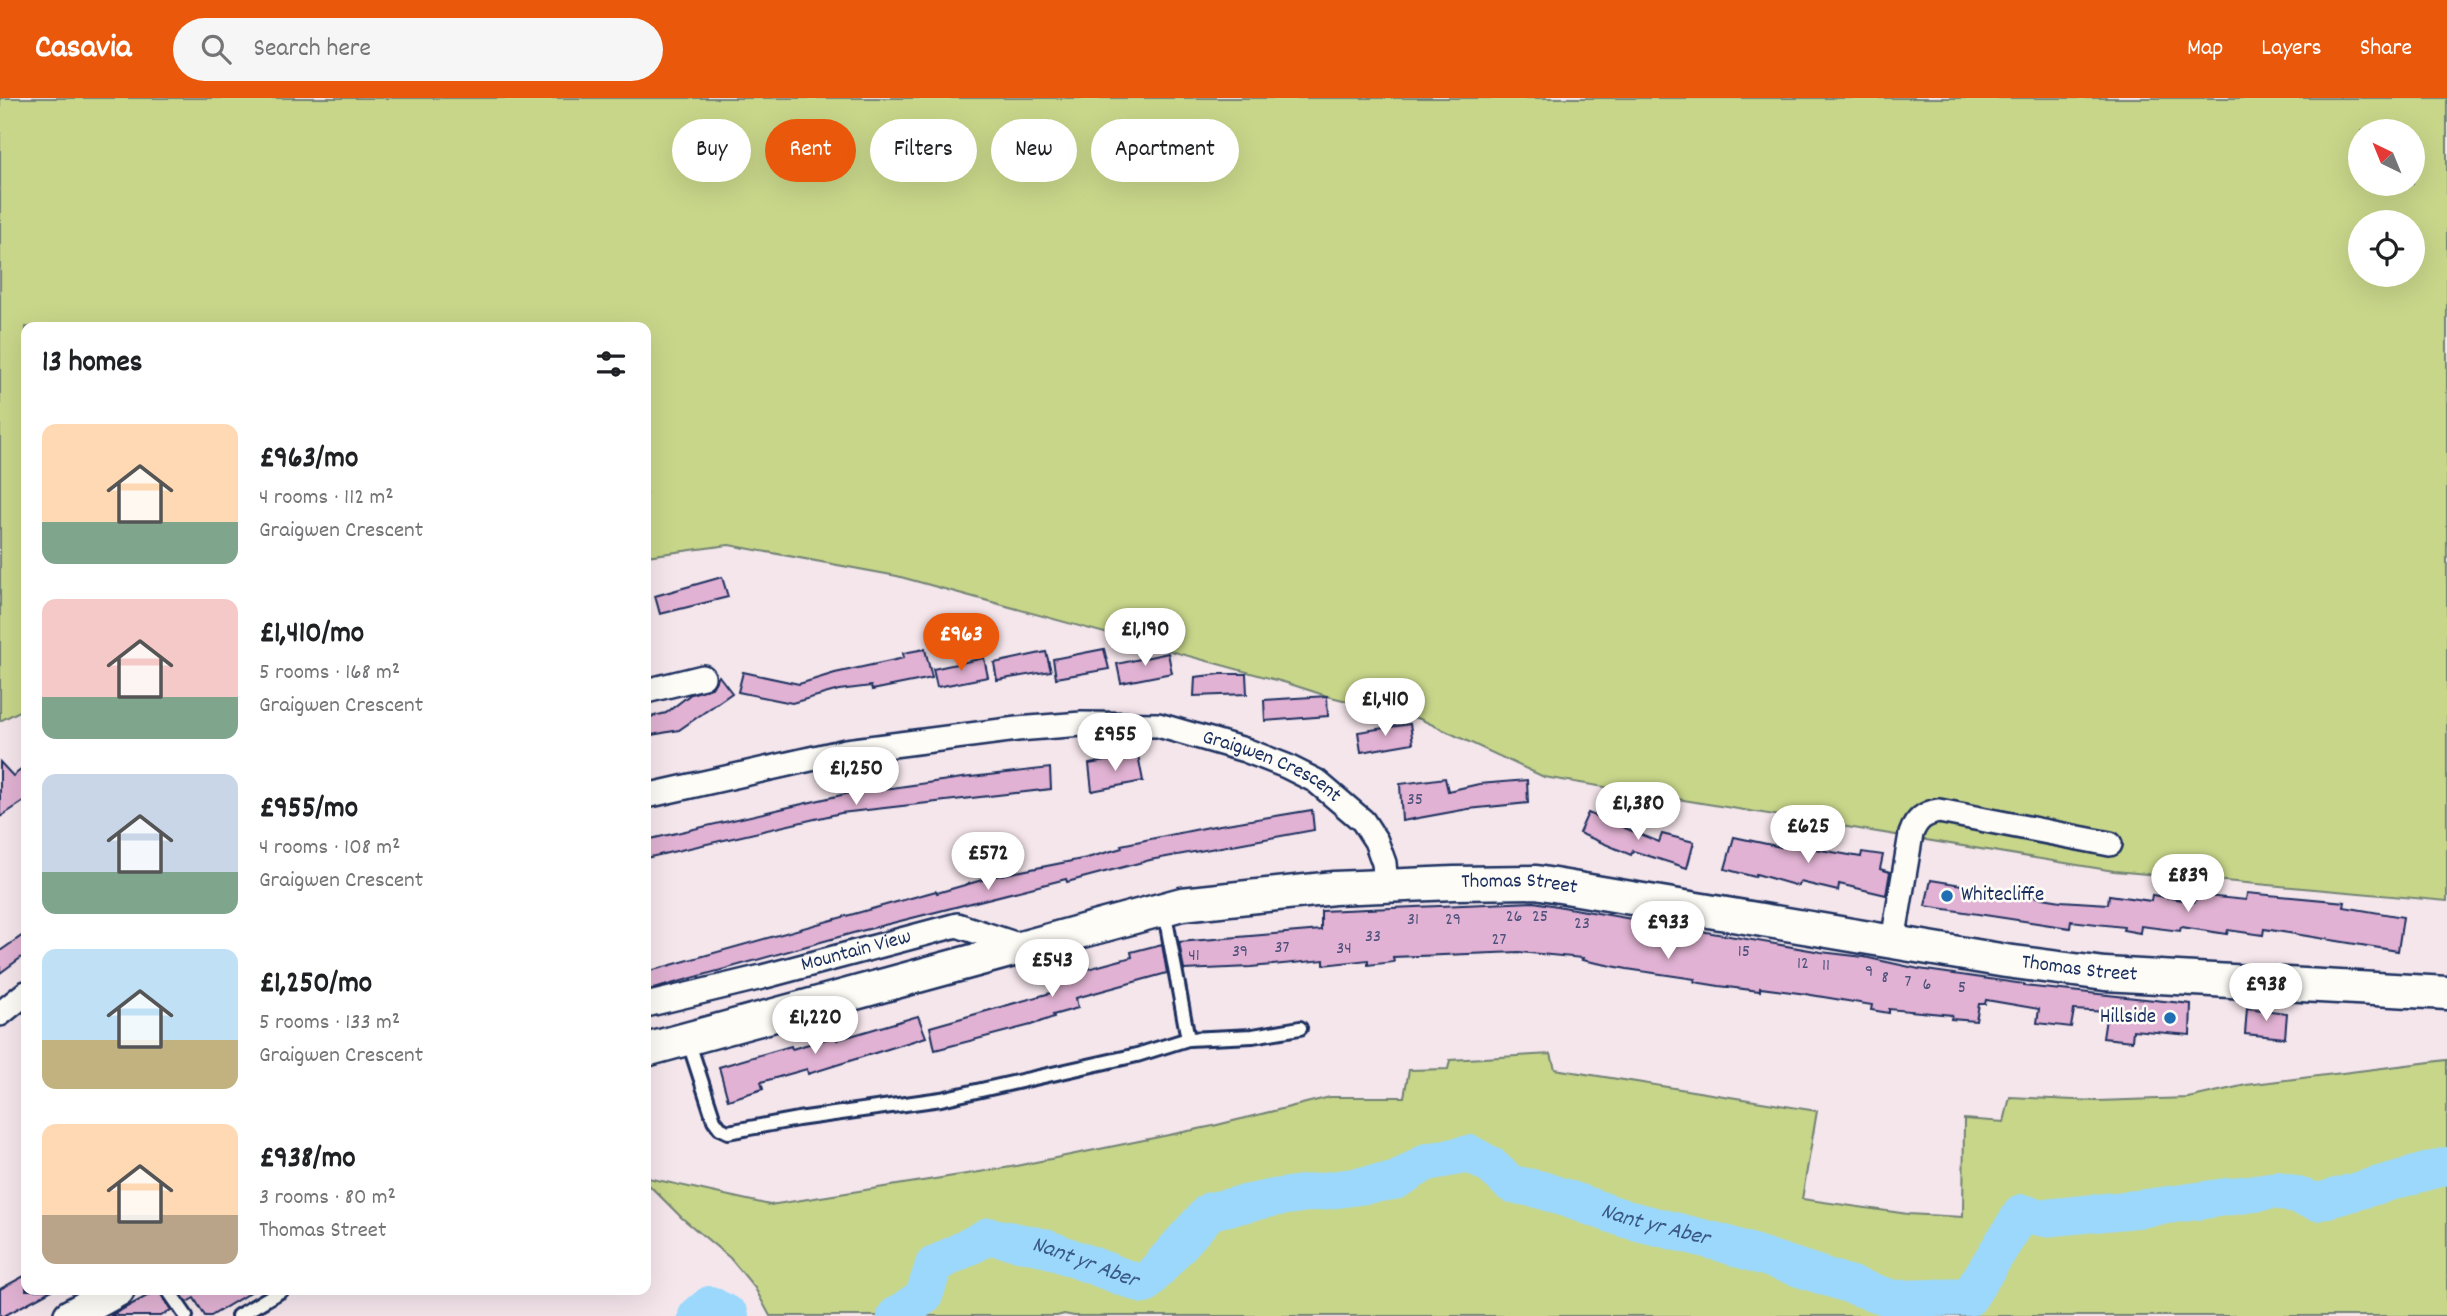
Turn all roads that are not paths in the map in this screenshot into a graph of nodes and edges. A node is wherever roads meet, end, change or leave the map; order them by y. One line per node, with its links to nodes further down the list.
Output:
1 (703, 677): 2 (street)
2 (651, 690)
3 (651, 795): 5 (street, Graigwen Crescent)
4 (2110, 844): 7 (street)
5 (1386, 886): 6 (main road, Thomas Street); 7 (main road, Thomas Street)
6 (1164, 908): 8 (main road, Thomas Street); 14 (lane)
7 (1894, 941): 9 (main road, Thomas Street)
8 (1025, 948): 11 (street, Mountain View); 15 (main road, Thomas Street)
9 (2447, 993)
10 (21, 997): 12 (street)
11 (651, 1004)
12 (0, 1014)
13 (1300, 1028): 14 (lane)
14 (1188, 1039): 15 (lane)
15 (688, 1040): 16 (main road, Thomas Street)
16 (651, 1049)
17 (109, 1295): 20 (main road)
18 (171, 1295): 21 (lane)
19 (274, 1295): 22 (lane)
20 (70, 1316)
21 (186, 1316)
22 (238, 1316)

